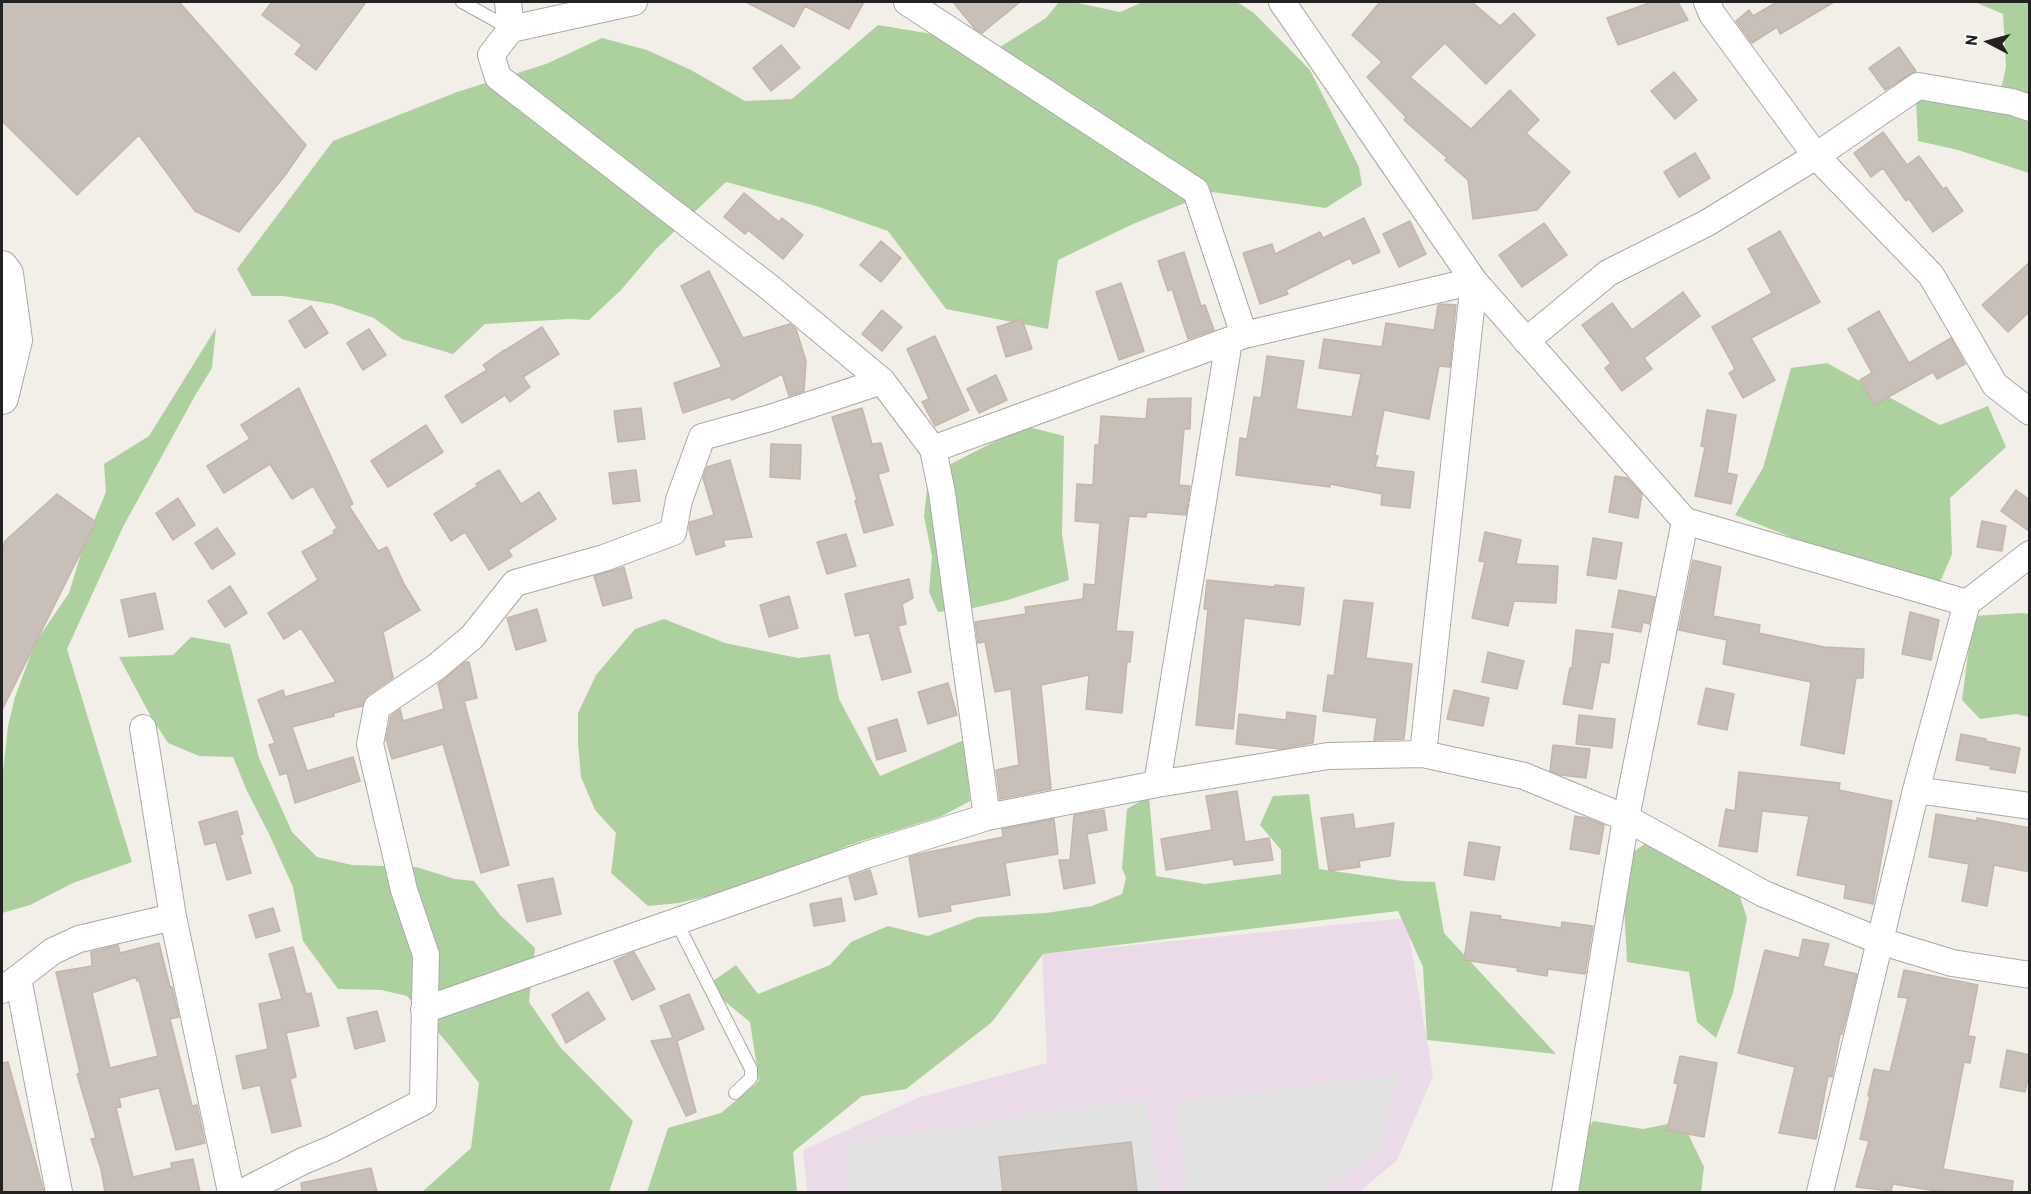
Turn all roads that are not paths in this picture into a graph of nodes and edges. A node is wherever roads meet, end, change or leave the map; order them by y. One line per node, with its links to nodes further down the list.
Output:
1 (462, 2): 7 (lane)
2 (508, 2): 7 (street)
3 (634, 2): 7 (street)
4 (907, 2): 12 (street)
5 (1282, 2): 11 (street)
6 (1707, 2): 9 (street)
7 (511, 29): 14 (street)
8 (2030, 108): 9 (street)
9 (1816, 156): 13 (street); 16 (street)
10 (2, 267): 15 (street)
11 (1473, 281): 12 (street); 13 (street); 22 (street)
12 (1237, 338): 17 (street); 23 (street)
13 (1526, 341): 18 (street)
14 (882, 381): 17 (street); 33 (street)
15 (2, 398)
16 (2030, 412)
17 (933, 449): 26 (street)
18 (1685, 521): 20 (street); 27 (street)
19 (2030, 554): 20 (street)
20 (1967, 603): 24 (street)
21 (142, 728): 28 (street)
22 (1423, 754): 23 (street); 27 (street)
23 (1157, 784): 26 (street)
24 (1916, 790): 25 (street); 30 (street)
25 (2030, 806)
26 (987, 817): 29 (street)
27 (1626, 818): 30 (street); 38 (street)
28 (173, 917): 32 (street); 36 (street)
29 (676, 921): 33 (street); 34 (lane)
30 (1880, 941): 31 (street); 39 (street)
31 (2030, 975)
32 (10, 984): 35 (street)
33 (424, 1010): 37 (street)
34 (735, 1092)
35 (59, 1192)
36 (231, 1192)
37 (243, 1192)
38 (1565, 1192)
39 (1820, 1192)

